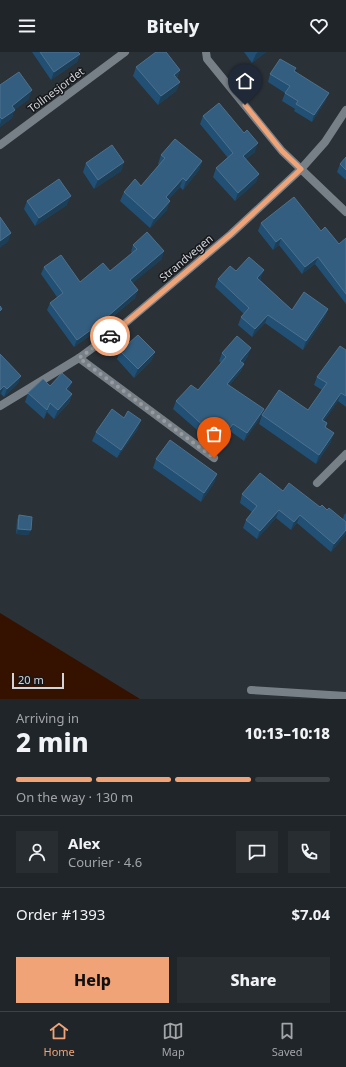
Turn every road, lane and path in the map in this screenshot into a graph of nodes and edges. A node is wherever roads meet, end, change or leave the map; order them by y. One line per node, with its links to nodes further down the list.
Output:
1 (125, 52): 4 (street, Tollnesjordet)
2 (206, 52): 5 (street)
3 (346, 110): 5 (street, Strandvegen)
4 (0, 145)
5 (301, 169): 6 (street); 7 (street, Strandvegen)
6 (346, 212)
7 (79, 358): 8 (street, Strandvegen); 10 (street)
8 (0, 406)
9 (346, 454): 11 (street)
10 (214, 458)
11 (317, 483)
12 (251, 690): 13 (street)
13 (346, 696)

